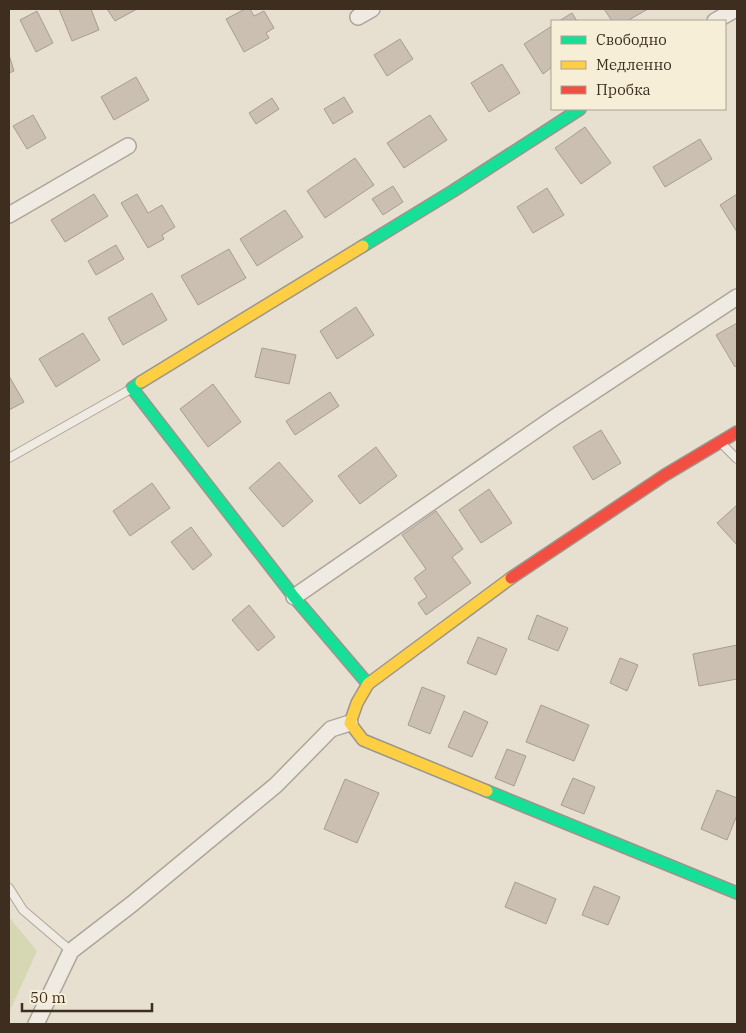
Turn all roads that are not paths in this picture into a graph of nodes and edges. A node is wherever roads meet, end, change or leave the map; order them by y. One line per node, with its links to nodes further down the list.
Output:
1 (372, 9): 3 (street)
2 (736, 9): 4 (street)
3 (358, 17)
4 (717, 20)
5 (578, 110): 9 (street)
6 (128, 146): 7 (street)
7 (9, 215)
8 (737, 296): 14 (street)
9 (132, 388): 12 (lane); 14 (street)
10 (737, 432): 11 (street)
11 (721, 443): 13 (lane); 15 (street)
12 (9, 458)
13 (737, 459)
14 (294, 596): 15 (street)
15 (368, 684): 16 (street)
16 (350, 722): 18 (street); 19 (street)
17 (9, 888): 19 (lane)
18 (737, 893)
19 (71, 951): 20 (street)
20 (36, 1024)

